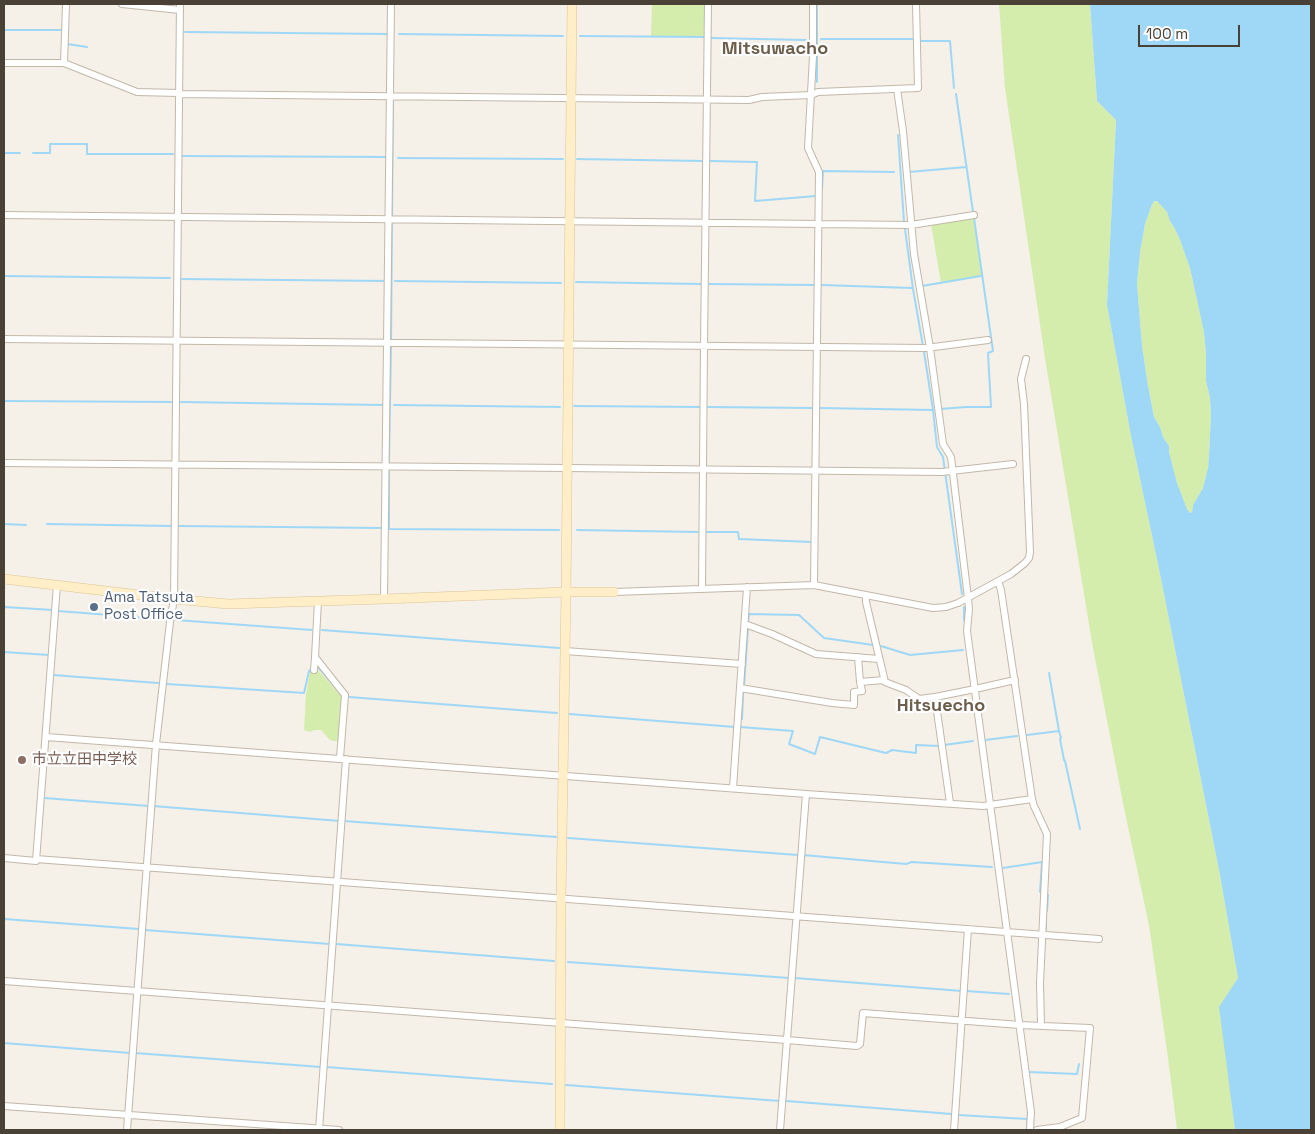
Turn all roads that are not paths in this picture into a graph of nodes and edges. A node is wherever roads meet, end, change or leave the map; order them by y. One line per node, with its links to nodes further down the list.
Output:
1 (66, 4): 10 (street)
2 (122, 4): 8 (street)
3 (391, 4): 14 (street)
4 (572, 4): 15 (street)
5 (708, 4): 16 (street)
6 (813, 4): 13 (street)
7 (916, 4): 11 (street)
8 (180, 7): 12 (street)
9 (4, 63): 10 (street)
10 (64, 63): 12 (street)
11 (897, 89): 13 (street); 24 (street)
12 (179, 93): 14 (street); 19 (street)
13 (811, 95): 16 (street); 23 (street)
14 (390, 96): 15 (street); 20 (street)
15 (571, 98): 16 (street); 21 (street)
16 (707, 100): 22 (street)
17 (4, 215): 19 (street)
18 (974, 215): 24 (street)
19 (178, 217): 20 (street); 26 (street)
20 (389, 220): 21 (street); 28 (street)
21 (570, 221): 22 (street); 29 (street)
22 (706, 223): 23 (street); 30 (street)
23 (819, 224): 24 (street); 31 (street)
24 (911, 225): 32 (street)
25 (4, 339): 26 (street)
26 (176, 340): 28 (street); 35 (street)
27 (988, 340): 32 (street)
28 (390, 343): 29 (street); 37 (street)
29 (568, 345): 30 (street); 38 (street)
30 (704, 346): 31 (street); 39 (street)
31 (817, 347): 32 (street); 40 (street)
32 (930, 348): 41 (street)
33 (1026, 359): 43 (street)
34 (4, 463): 35 (street)
35 (175, 464): 37 (street); 52 (street)
36 (1013, 464): 41 (street)
37 (386, 466): 38 (street); 53 (street)
38 (567, 468): 39 (street); 48 (street)
39 (703, 469): 40 (street); 47 (street)
40 (815, 471): 41 (street); 45 (street)
41 (949, 472): 51 (street)
42 (4, 579): 44 (street)
43 (998, 581): 51 (street); 63 (street)
44 (57, 585): 52 (street); 68 (street)
45 (814, 585): 46 (street); 50 (street)
46 (748, 587): 47 (street); 55 (street)
47 (702, 589): 49 (street)
48 (566, 592): 49 (street); 53 (street); 56 (street)
49 (614, 592)
50 (866, 595): 51 (street); 59 (street)
51 (968, 598): 66 (street)
52 (174, 599): 54 (street); 69 (street)
53 (384, 599): 54 (street)
54 (318, 601): 57 (street)
55 (745, 624): 58 (street); 60 (street)
56 (565, 651): 60 (street); 71 (street)
57 (315, 657): 61 (street); 70 (street)
58 (858, 657): 59 (street); 64 (street)
59 (879, 659): 62 (street)
60 (742, 664): 65 (street)
61 (314, 670)
62 (884, 680): 64 (street); 67 (street)
63 (1014, 680): 66 (street); 74 (street)
64 (860, 682): 65 (street)
65 (740, 688): 72 (street)
66 (975, 690): 67 (street); 76 (street)
67 (935, 697): 75 (street)
68 (46, 737): 69 (street); 78 (street)
69 (156, 744): 70 (street); 79 (street)
70 (343, 759): 71 (street); 80 (street)
71 (564, 776): 72 (street); 81 (street)
72 (733, 788): 73 (street)
73 (806, 794): 75 (street); 82 (street)
74 (1032, 799): 76 (street); 85 (street)
75 (950, 803): 76 (street)
76 (991, 805): 84 (street)
77 (4, 858): 78 (street)
78 (36, 859): 79 (street)
79 (146, 868): 80 (street); 88 (street)
80 (337, 882): 81 (street); 89 (street)
81 (561, 898): 82 (street); 91 (street)
82 (796, 916): 83 (street); 94 (street)
83 (968, 929): 84 (street); 90 (street)
84 (1008, 932): 85 (street); 92 (street)
85 (1043, 934): 86 (street); 93 (street)
86 (1099, 939)
87 (4, 981): 88 (street)
88 (137, 991): 89 (street); 96 (street)
89 (328, 1006): 91 (street); 98 (street)
90 (962, 1020): 92 (street); 94 (street); 102 (street)
91 (561, 1023): 94 (street); 100 (street)
92 (1020, 1025): 93 (street); 103 (street)
93 (1041, 1025): 104 (street)
94 (787, 1040): 101 (street)
95 (4, 1106): 96 (street)
96 (128, 1114): 97 (street); 98 (street)
97 (126, 1130)
98 (319, 1130): 99 (street)
99 (339, 1130)
100 (560, 1130)
101 (780, 1130)
102 (954, 1130)
103 (1030, 1130)
104 (1038, 1130)

